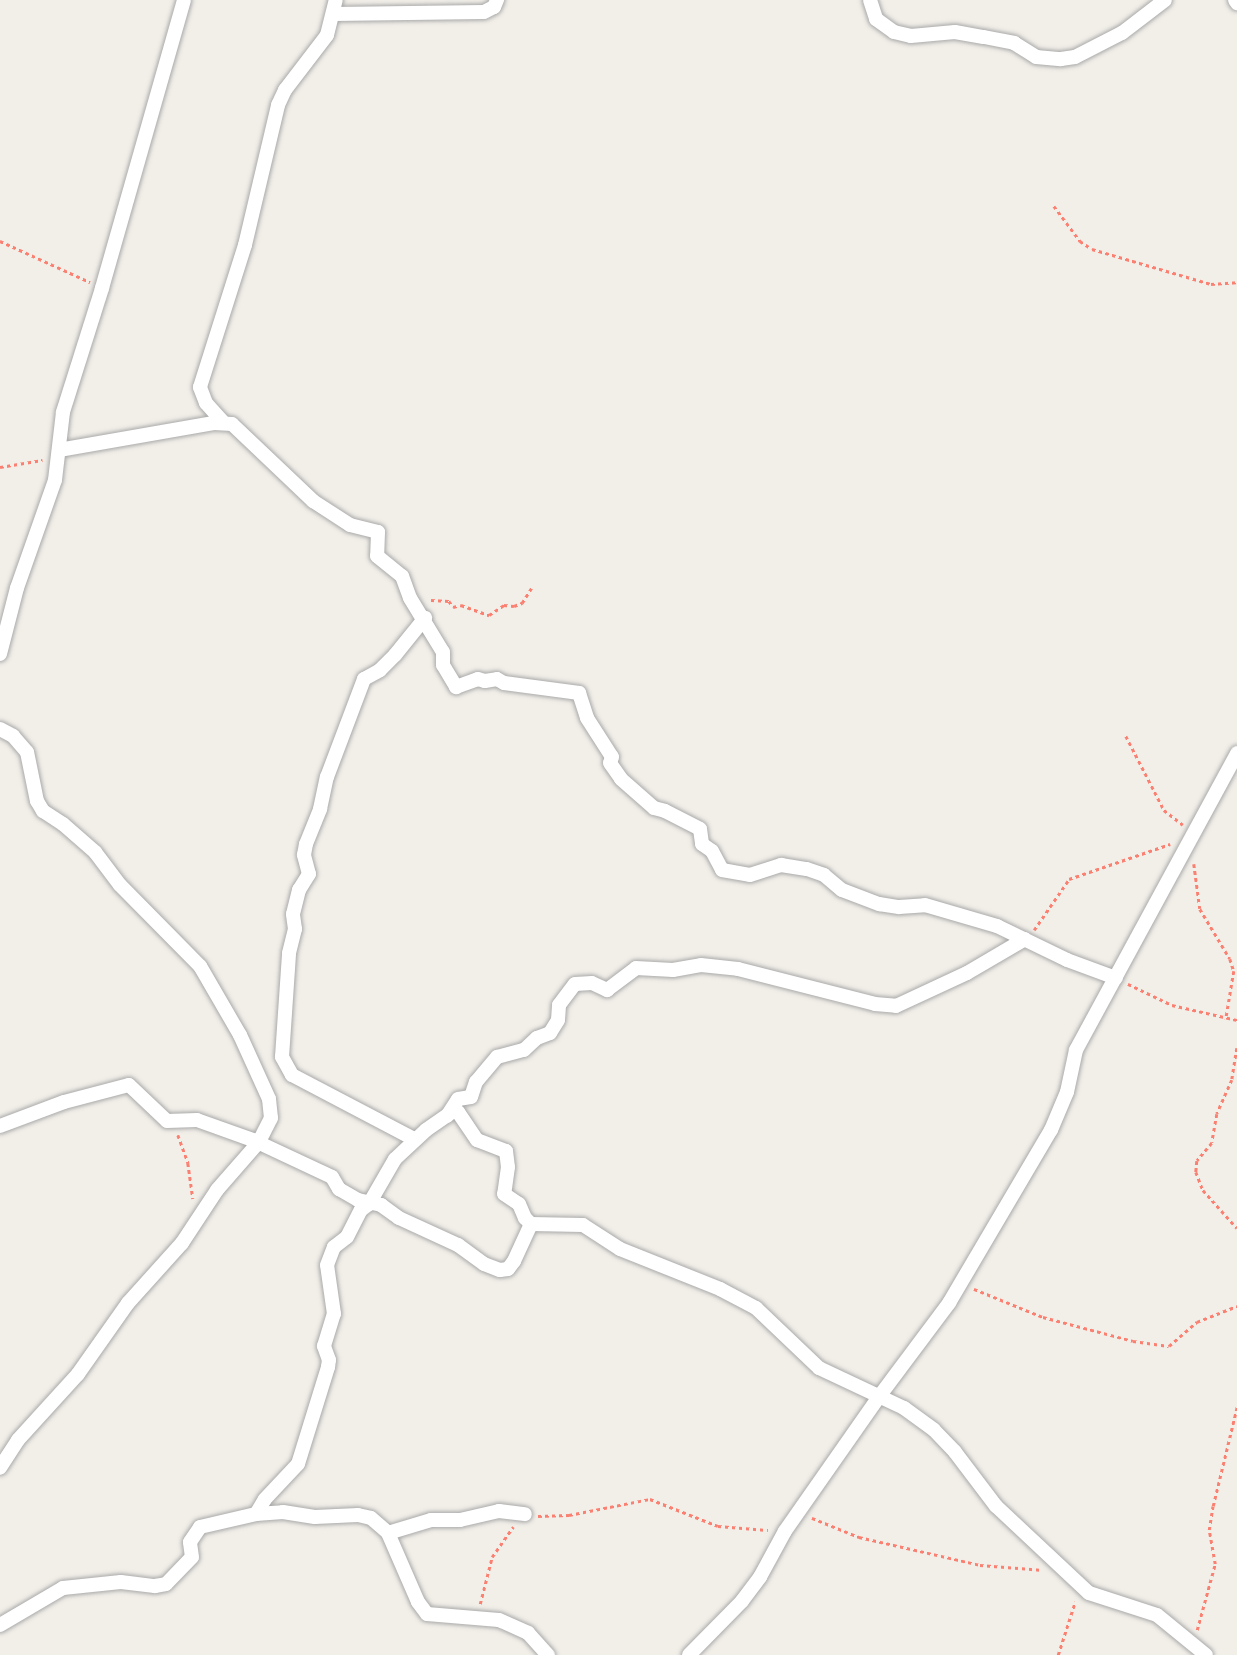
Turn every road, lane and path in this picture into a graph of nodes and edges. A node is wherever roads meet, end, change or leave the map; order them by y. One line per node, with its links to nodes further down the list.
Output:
1 (169, 0): 5 (street)
2 (497, 0): 6 (street)
3 (870, 0): 4 (street)
4 (1165, 0)
5 (183, 5): 10 (street)
6 (335, 7): 11 (street)
7 (1054, 206): 9 (path)
8 (0, 241): 10 (path)
9 (1237, 282)
10 (102, 288): 12 (street)
11 (223, 422): 12 (street); 15 (street)
12 (59, 453): 13 (path); 17 (street)
13 (0, 467)
14 (532, 587): 15 (path)
15 (414, 603): 16 (street)
16 (425, 618): 22 (street); 30 (street)
17 (0, 654)
18 (0, 729): 31 (street)
19 (1126, 736): 21 (path)
20 (1237, 753): 21 (street)
21 (1194, 832): 22 (path); 23 (street); 24 (path)
22 (1025, 939): 23 (street); 27 (street)
23 (1116, 978): 24 (path); 36 (street)
24 (1226, 1018): 25 (path)
25 (1237, 1020)
26 (1237, 1048): 35 (path)
27 (447, 1116): 30 (street); 34 (street)
28 (167, 1121): 29 (street); 31 (street); 33 (path)
29 (0, 1126)
30 (414, 1139): 32 (street)
31 (258, 1143): 32 (street); 33 (street)
32 (369, 1204): 34 (street); 42 (street)
33 (201, 1217): 40 (street)
34 (531, 1224): 38 (street)
35 (1237, 1228)
36 (961, 1283): 37 (path); 38 (street)
37 (1237, 1306)
38 (878, 1398): 41 (street); 46 (street)
39 (1237, 1407): 50 (path)
40 (0, 1468)
41 (799, 1513): 44 (street); 46 (path)
42 (256, 1514): 45 (street); 49 (street)
43 (525, 1514): 44 (path); 45 (street); 48 (path)
44 (785, 1531): 52 (street)
45 (388, 1533): 48 (street)
46 (1068, 1573): 47 (street)
47 (1081, 1586): 50 (street); 53 (path)
48 (477, 1618): 51 (street)
49 (0, 1625)
50 (1193, 1644): 54 (street)
51 (548, 1655)
52 (689, 1655)
53 (1058, 1655)
54 (1206, 1655)

